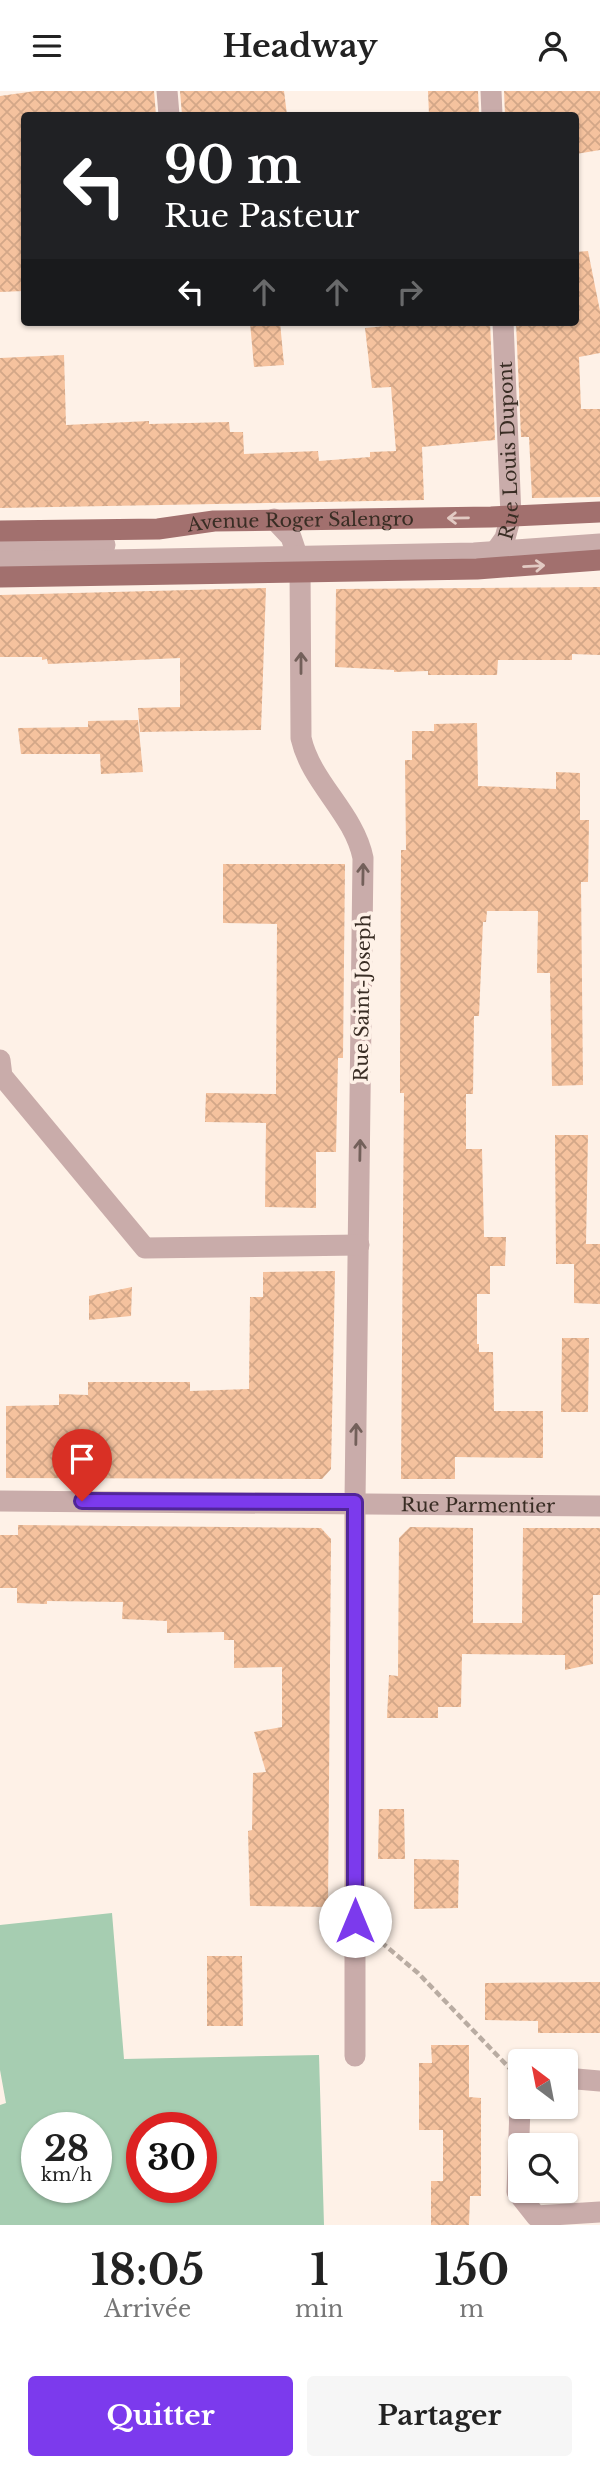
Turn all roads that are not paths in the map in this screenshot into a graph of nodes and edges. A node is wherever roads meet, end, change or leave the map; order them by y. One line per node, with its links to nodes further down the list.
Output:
1 (167, 91): 3 (street)
2 (491, 91): 4 (street)
3 (169, 112)
4 (492, 112)
5 (503, 326): 7 (street, Rue Louis Dupont)
6 (600, 512): 7 (main road, Avenue Roger Salengro)
7 (511, 516): 8 (main road, Avenue Roger Salengro, one-way to 8); 12 (street, Rue Louis Dupont)
8 (274, 519): 9 (main road, Avenue Roger Salengro); 14 (street)
9 (0, 531)
10 (600, 531): 12 (street)
11 (600, 544): 12 (street)
12 (501, 545): 14 (street); 17 (street, Rue Louis Dupont)
13 (0, 547): 14 (street)
14 (298, 557): 16 (street); 17 (main road); 18 (main road); 20 (street, Rue Saint-Joseph, one-way to 14)
15 (600, 560): 17 (main road, one-way to 15)
16 (0, 562)
17 (477, 569)
18 (0, 577)
19 (0, 1060): 20 (street)
20 (359, 1245): 22 (street, Rue Saint-Joseph, one-way to 20)
21 (0, 1501): 22 (street, Rue Parmentier)
22 (355, 1502): 23 (street, Rue Parmentier); 24 (street, Rue Saint-Joseph)
23 (600, 1506)
24 (355, 2056)
25 (578, 2079): 26 (street)
26 (600, 2081)
27 (520, 2119): 28 (street)
28 (600, 2212)

